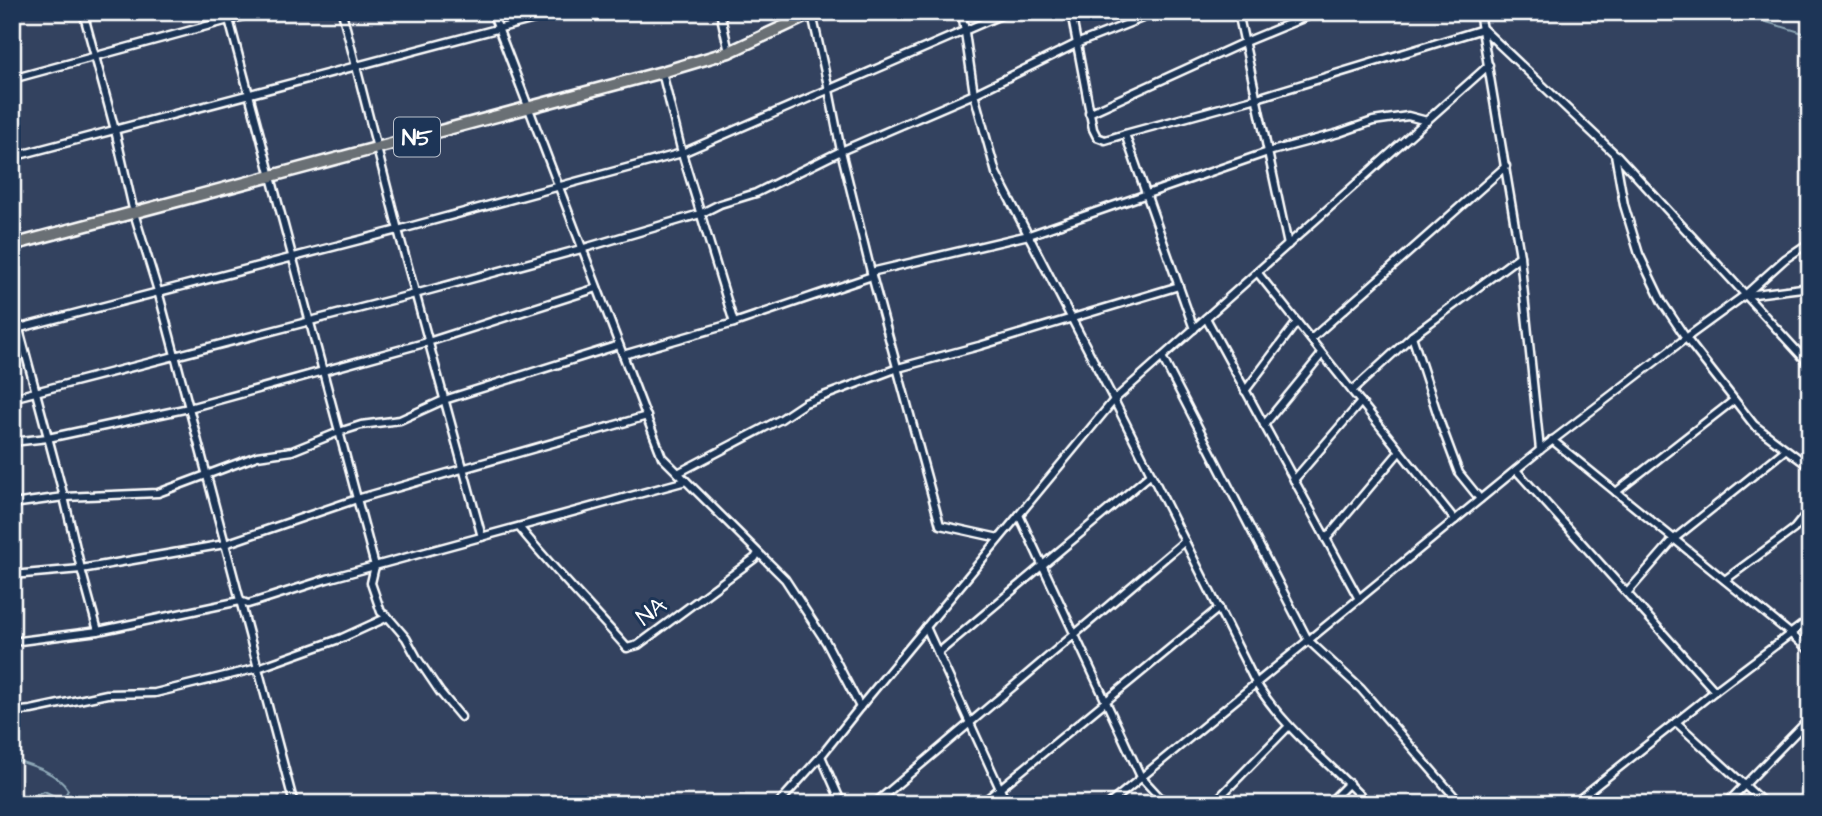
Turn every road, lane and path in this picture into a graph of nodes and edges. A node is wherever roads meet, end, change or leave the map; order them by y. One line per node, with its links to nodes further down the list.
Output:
1 (83, 12): 22 (street)
2 (258, 12): 15 (street)
3 (342, 12): 24 (street)
4 (492, 12): 16 (street)
5 (561, 12): 16 (street)
6 (720, 12): 21 (street)
7 (962, 12): 18 (street)
8 (1008, 12): 18 (street)
9 (1071, 12): 20 (street)
10 (1158, 12): 20 (street)
11 (1238, 12): 19 (street)
12 (1318, 12): 19 (street)
13 (1479, 12): 17 (street)
14 (813, 13): 21 (highway, N5); 27 (street)
15 (228, 16): 22 (street); 28 (street)
16 (498, 28): 24 (street); 31 (street)
17 (1483, 29): 23 (street); 30 (street); 40 (street)
18 (966, 32): 27 (street); 29 (street)
19 (1245, 42): 30 (street); 32 (street)
20 (1076, 44): 29 (street); 32 (street)
21 (729, 52): 25 (highway, N5)
22 (95, 56): 26 (street); 34 (street)
23 (1489, 65): 33 (street); 42 (street)
24 (356, 66): 28 (street); 36 (street)
25 (662, 72): 31 (highway, N5); 39 (street)
26 (12, 79)
27 (829, 90): 37 (street); 39 (street)
28 (248, 94): 34 (street); 43 (street)
29 (974, 94): 37 (street); 49 (street)
30 (1257, 98): 35 (street); 38 (street)
31 (529, 107): 36 (highway, N5); 44 (street)
32 (1089, 113): 35 (street)
33 (1427, 121): 38 (street); 52 (street)
34 (115, 130): 41 (street); 46 (street)
35 (1125, 134): 45 (street)
36 (376, 148): 43 (highway, N5); 48 (street)
37 (841, 151): 47 (street); 57 (street)
38 (1268, 152): 45 (street); 52 (street)
39 (682, 153): 44 (street); 47 (street)
40 (1615, 153): 63 (street); 73 (street)
41 (12, 157)
42 (1506, 166): 54 (street); 74 (street)
43 (270, 177): 46 (highway, N5); 55 (street)
44 (558, 187): 48 (street); 53 (street)
45 (1146, 193): 49 (street); 58 (street)
46 (134, 212): 51 (highway, N5); 61 (street)
47 (700, 214): 53 (street); 69 (street)
48 (398, 230): 55 (street); 62 (street)
49 (1029, 235): 57 (street); 65 (street)
50 (1810, 243): 63 (street)
51 (12, 244)
52 (1288, 245): 56 (street)
53 (581, 249): 60 (street); 62 (street)
54 (1520, 256): 72 (street); 100 (street)
55 (292, 257): 61 (street); 67 (street)
56 (1257, 272): 66 (street); 68 (street)
57 (872, 274): 69 (street); 82 (street)
58 (1179, 286): 65 (street); 71 (street)
59 (1810, 287): 63 (street)
60 (597, 288): 75 (street); 76 (street)
61 (158, 291): 70 (street); 78 (street)
62 (415, 294): 67 (street); 75 (street)
63 (1745, 295): 73 (street); 81 (street)
64 (12, 303): 70 (street)
65 (1072, 317): 82 (street); 89 (street)
66 (1206, 318): 71 (street); 84 (street)
67 (309, 322): 78 (street); 83 (street)
68 (1297, 322): 74 (street); 84 (street)
69 (734, 323): 79 (street)
70 (16, 329): 86 (street)
71 (1194, 329): 80 (street)
72 (1412, 335): 85 (street); 113 (street)
73 (1686, 338): 90 (street); 97 (street)
74 (1311, 339): 77 (street)
75 (428, 342): 83 (street); 88 (street)
76 (620, 345): 79 (street); 88 (street)
77 (1322, 354): 85 (street); 94 (street)
78 (175, 355): 86 (street); 92 (street)
79 (623, 355): 93 (street)
80 (1162, 357): 89 (street); 141 (street)
81 (1810, 365)
82 (898, 368): 105 (street); 120 (street)
83 (323, 372): 92 (street); 95 (street)
84 (1245, 391): 94 (street)
85 (1352, 391): 91 (street)
86 (36, 392): 87 (street); 96 (street)
87 (12, 398)
88 (444, 400): 95 (street); 103 (street)
89 (1114, 400): 106 (street); 116 (street)
90 (1734, 400): 101 (street); 110 (street)
91 (1361, 402): 99 (street); 108 (street)
92 (189, 408): 96 (street); 107 (street)
93 (647, 416): 103 (street); 105 (street)
94 (1264, 425): 108 (street)
95 (339, 432): 107 (street); 112 (street)
96 (48, 438): 98 (street); 111 (street)
97 (1552, 440): 100 (street); 110 (street)
98 (12, 442)
99 (1400, 450): 117 (street); 121 (street)
100 (1540, 450): 104 (street)
101 (1785, 450): 102 (street); 122 (street)
102 (1810, 467)
103 (463, 468): 112 (street); 119 (street)
104 (1516, 470): 113 (street); 131 (street)
105 (678, 473): 109 (street)
106 (1151, 474): 123 (street); 126 (street)
107 (207, 476): 111 (street); 124 (street)
108 (1294, 480): 121 (street)
109 (686, 481): 118 (street); 125 (street)
110 (1616, 492): 122 (street)
111 (64, 497): 114 (street); 128 (street)
112 (357, 499): 124 (street); 127 (street)
113 (1480, 499): 117 (street)
114 (12, 504)
115 (1810, 509): 130 (street)
116 (1019, 515): 120 (street); 126 (street)
117 (1455, 520): 132 (street)
118 (519, 527): 119 (street); 125 (street, NA)
119 (482, 537): 127 (street)
120 (999, 538): 137 (street)
121 (1326, 539): 132 (street)
122 (1674, 539): 130 (street); 131 (street)
123 (1185, 541): 134 (street); 139 (street)
124 (225, 544): 128 (street); 133 (street)
125 (758, 553): 149 (street)
126 (1042, 565): 139 (street); 144 (street)
127 (375, 566): 133 (street); 135 (street)
128 (81, 569): 129 (street); 138 (street)
129 (12, 575)
130 (1725, 580): 140 (street)
131 (1627, 593): 147 (street)
132 (1359, 598): 141 (street)
133 (240, 601): 138 (street); 145 (street)
134 (1219, 608): 146 (street); 148 (street)
135 (388, 617): 145 (street); 151 (street)
136 (1810, 619): 140 (street)
137 (926, 627): 144 (street); 149 (street)
138 (98, 631): 142 (street)
139 (1075, 634): 148 (street); 154 (street)
140 (1791, 634): 143 (street); 147 (street)
141 (1308, 640): 146 (street); 172 (street)
142 (12, 642)
143 (1810, 651)
144 (938, 653): 154 (street)
145 (258, 668): 150 (street); 161 (street)
146 (1256, 682): 155 (street); 157 (street)
147 (1715, 691): 153 (street)
148 (1107, 700): 157 (street); 160 (street)
149 (859, 707): 156 (street)
150 (12, 712)
151 (461, 717)
152 (1810, 718): 159 (street)
153 (1676, 722): 159 (street); 173 (street)
154 (970, 723): 160 (street); 164 (street)
155 (1289, 726): 158 (street); 169 (street)
156 (821, 756): 162 (street); 163 (street)
157 (1141, 777): 167 (street); 168 (street)
158 (1349, 783): 170 (street); 171 (street)
159 (1745, 785): 174 (street); 175 (street)
160 (999, 788): 165 (street); 166 (street)
161 (294, 804)
162 (778, 804)
163 (842, 804)
164 (874, 804)
165 (981, 804)
166 (1007, 804)
167 (1109, 804)
168 (1166, 804)
169 (1213, 804)
170 (1328, 804)
171 (1368, 804)
172 (1461, 804)
173 (1573, 804)
174 (1726, 804)
175 (1765, 804)

